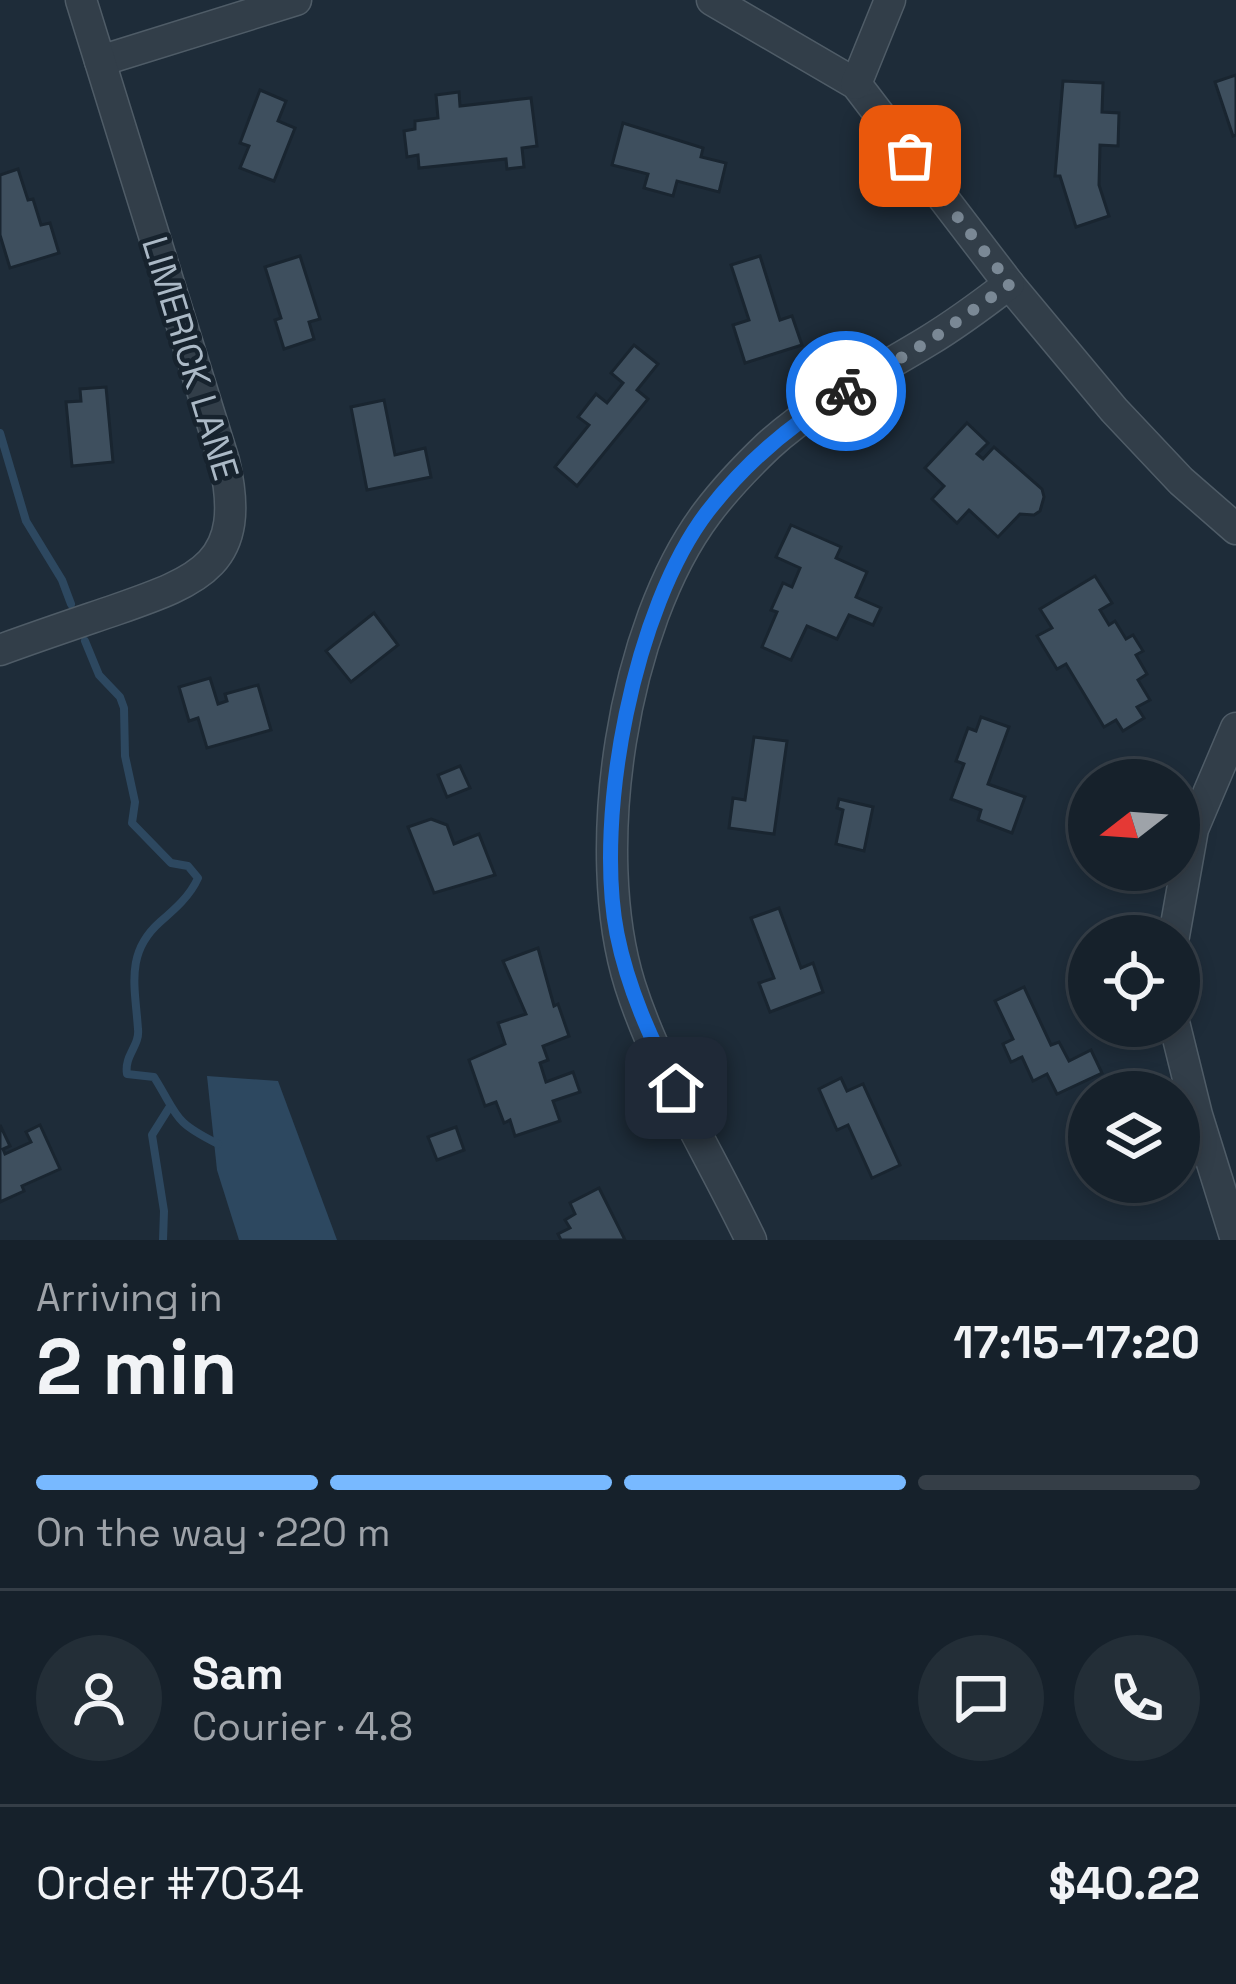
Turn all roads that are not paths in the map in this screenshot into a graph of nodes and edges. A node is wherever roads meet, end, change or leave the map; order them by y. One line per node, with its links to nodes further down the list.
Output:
1 (81, 0): 5 (street, LIMERICK LANE)
2 (296, 0): 5 (street)
3 (712, 0): 6 (street)
4 (890, 0): 6 (street)
5 (100, 61): 9 (street, LIMERICK LANE)
6 (856, 84): 7 (street)
7 (1010, 284): 8 (street); 13 (street)
8 (1236, 529)
9 (0, 650)
10 (1236, 728): 11 (street)
11 (1178, 915)
12 (1180, 1047): 14 (street)
13 (751, 1240)
14 (1236, 1240)

